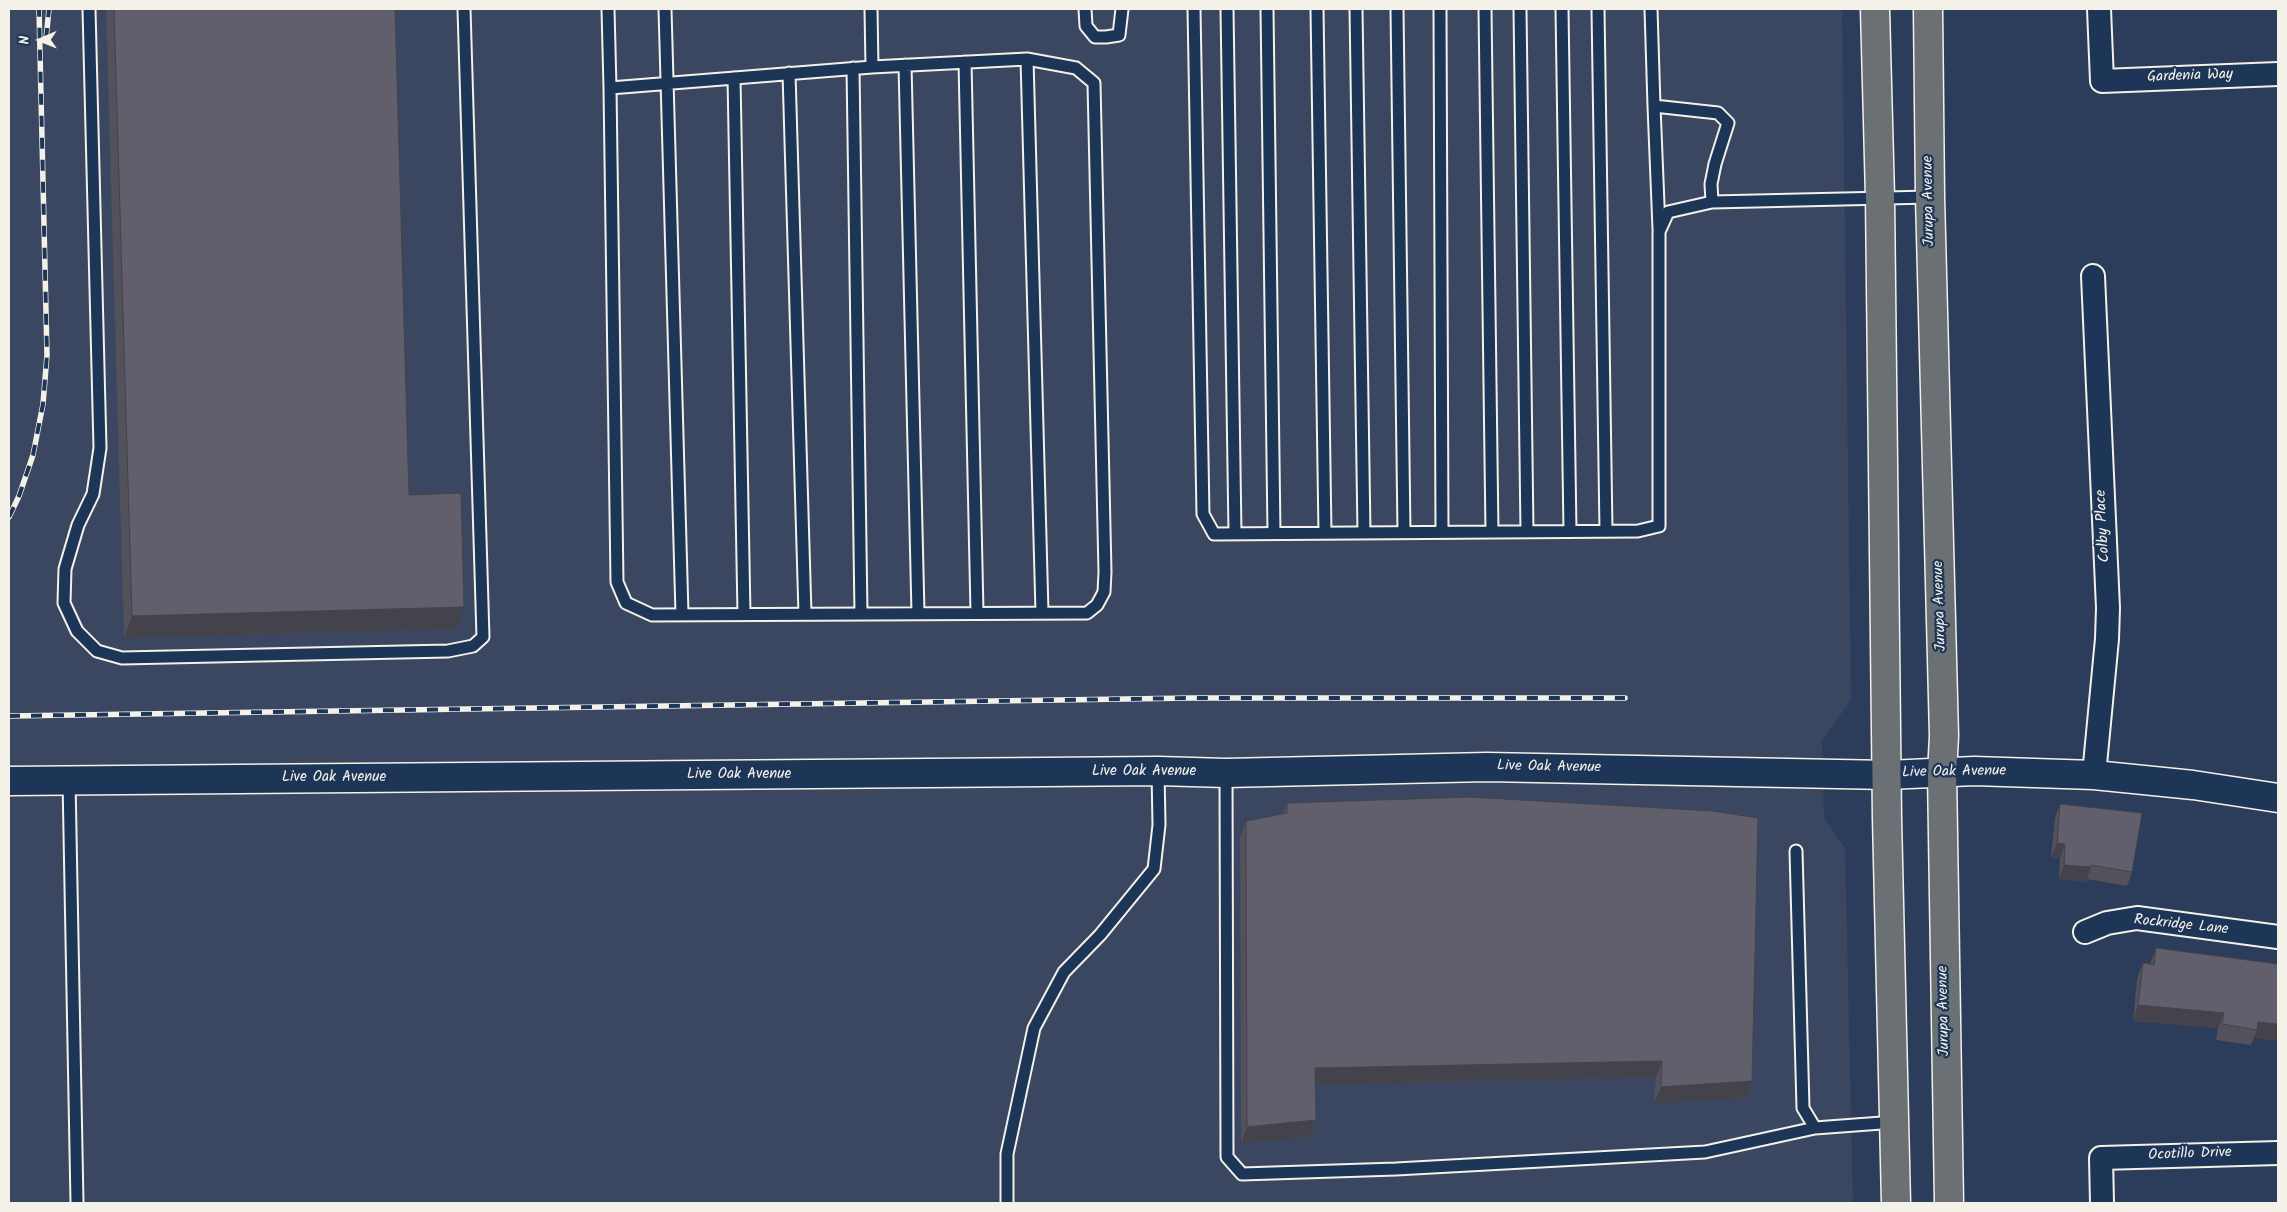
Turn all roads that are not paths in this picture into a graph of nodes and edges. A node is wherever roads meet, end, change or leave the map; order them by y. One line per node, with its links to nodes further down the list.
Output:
1 (89, 9): 2 (lane)
2 (464, 9)
3 (608, 9): 32 (lane)
4 (665, 9): 31 (lane)
5 (871, 9): 26 (lane)
6 (1085, 9): 7 (lane)
7 (1122, 9)
8 (1194, 9): 48 (lane)
9 (1227, 9): 48 (lane)
10 (1266, 9): 45 (lane)
11 (1317, 9): 46 (lane)
12 (1356, 9): 47 (lane)
13 (1397, 9): 41 (lane)
14 (1440, 9): 42 (lane)
15 (1485, 9): 43 (lane)
16 (1520, 9): 44 (lane)
17 (1562, 9): 39 (lane)
18 (1598, 9): 40 (lane)
19 (1652, 9): 33 (lane)
20 (1875, 9): 34 (main road)
21 (1928, 9): 35 (main road, Jurupa Avenue)
22 (2099, 9): 29 (street, Gardenia Way)
23 (1027, 59): 24 (lane); 50 (lane); 50 (lane)
24 (965, 62): 25 (lane); 49 (lane)
25 (905, 65): 26 (lane); 52 (lane)
26 (872, 67): 27 (lane)
27 (853, 68): 28 (lane); 51 (lane)
28 (789, 73): 30 (lane); 55 (lane)
29 (2278, 74)
30 (734, 78): 31 (lane); 54 (lane)
31 (667, 83): 32 (lane); 53 (lane)
32 (610, 88): 53 (lane)
33 (1654, 106): 36 (lane); 37 (lane)
34 (1880, 197): 35 (lane); 36 (lane); 59 (main road)
35 (1930, 197): 58 (main road, Jurupa Avenue)
36 (1712, 202): 37 (lane)
37 (1659, 232): 40 (lane)
38 (2093, 276): 60 (street, Colby Place)
39 (1570, 531): 40 (lane); 44 (lane)
40 (1606, 531)
41 (1404, 532): 42 (lane); 47 (lane)
42 (1442, 532): 43 (lane)
43 (1492, 532): 44 (lane)
44 (1527, 532)
45 (1274, 533): 46 (lane); 48 (lane)
46 (1325, 533): 47 (lane)
47 (1364, 533)
48 (1235, 534)
49 (977, 612): 50 (lane); 52 (lane)
50 (1042, 612)
51 (861, 613): 52 (lane); 55 (lane)
52 (918, 613)
53 (682, 614): 54 (lane)
54 (744, 614): 55 (lane)
55 (805, 614)
56 (1158, 771): 57 (street, Live Oak Avenue); 61 (street, Live Oak Avenue); 71 (lane)
57 (1226, 773): 59 (street, Live Oak Avenue); 68 (lane)
58 (1942, 773): 59 (street, Live Oak Avenue); 60 (street, Live Oak Avenue); 73 (main road, Jurupa Avenue)
59 (1888, 775): 67 (main road)
60 (2094, 775): 63 (street, Live Oak Avenue)
61 (69, 780): 62 (street, Live Oak Avenue); 70 (lane)
62 (9, 781)
63 (2278, 798)
64 (1796, 851): 68 (lane)
65 (2086, 932): 66 (street, Rockridge Lane)
66 (2278, 937)
67 (1895, 1122): 68 (lane); 72 (main road)
68 (1815, 1128)
69 (2278, 1153): 74 (street, Ocotillo Drive)
70 (78, 1203)
71 (1007, 1203)
72 (1896, 1203)
73 (1948, 1203)
74 (2102, 1203)

